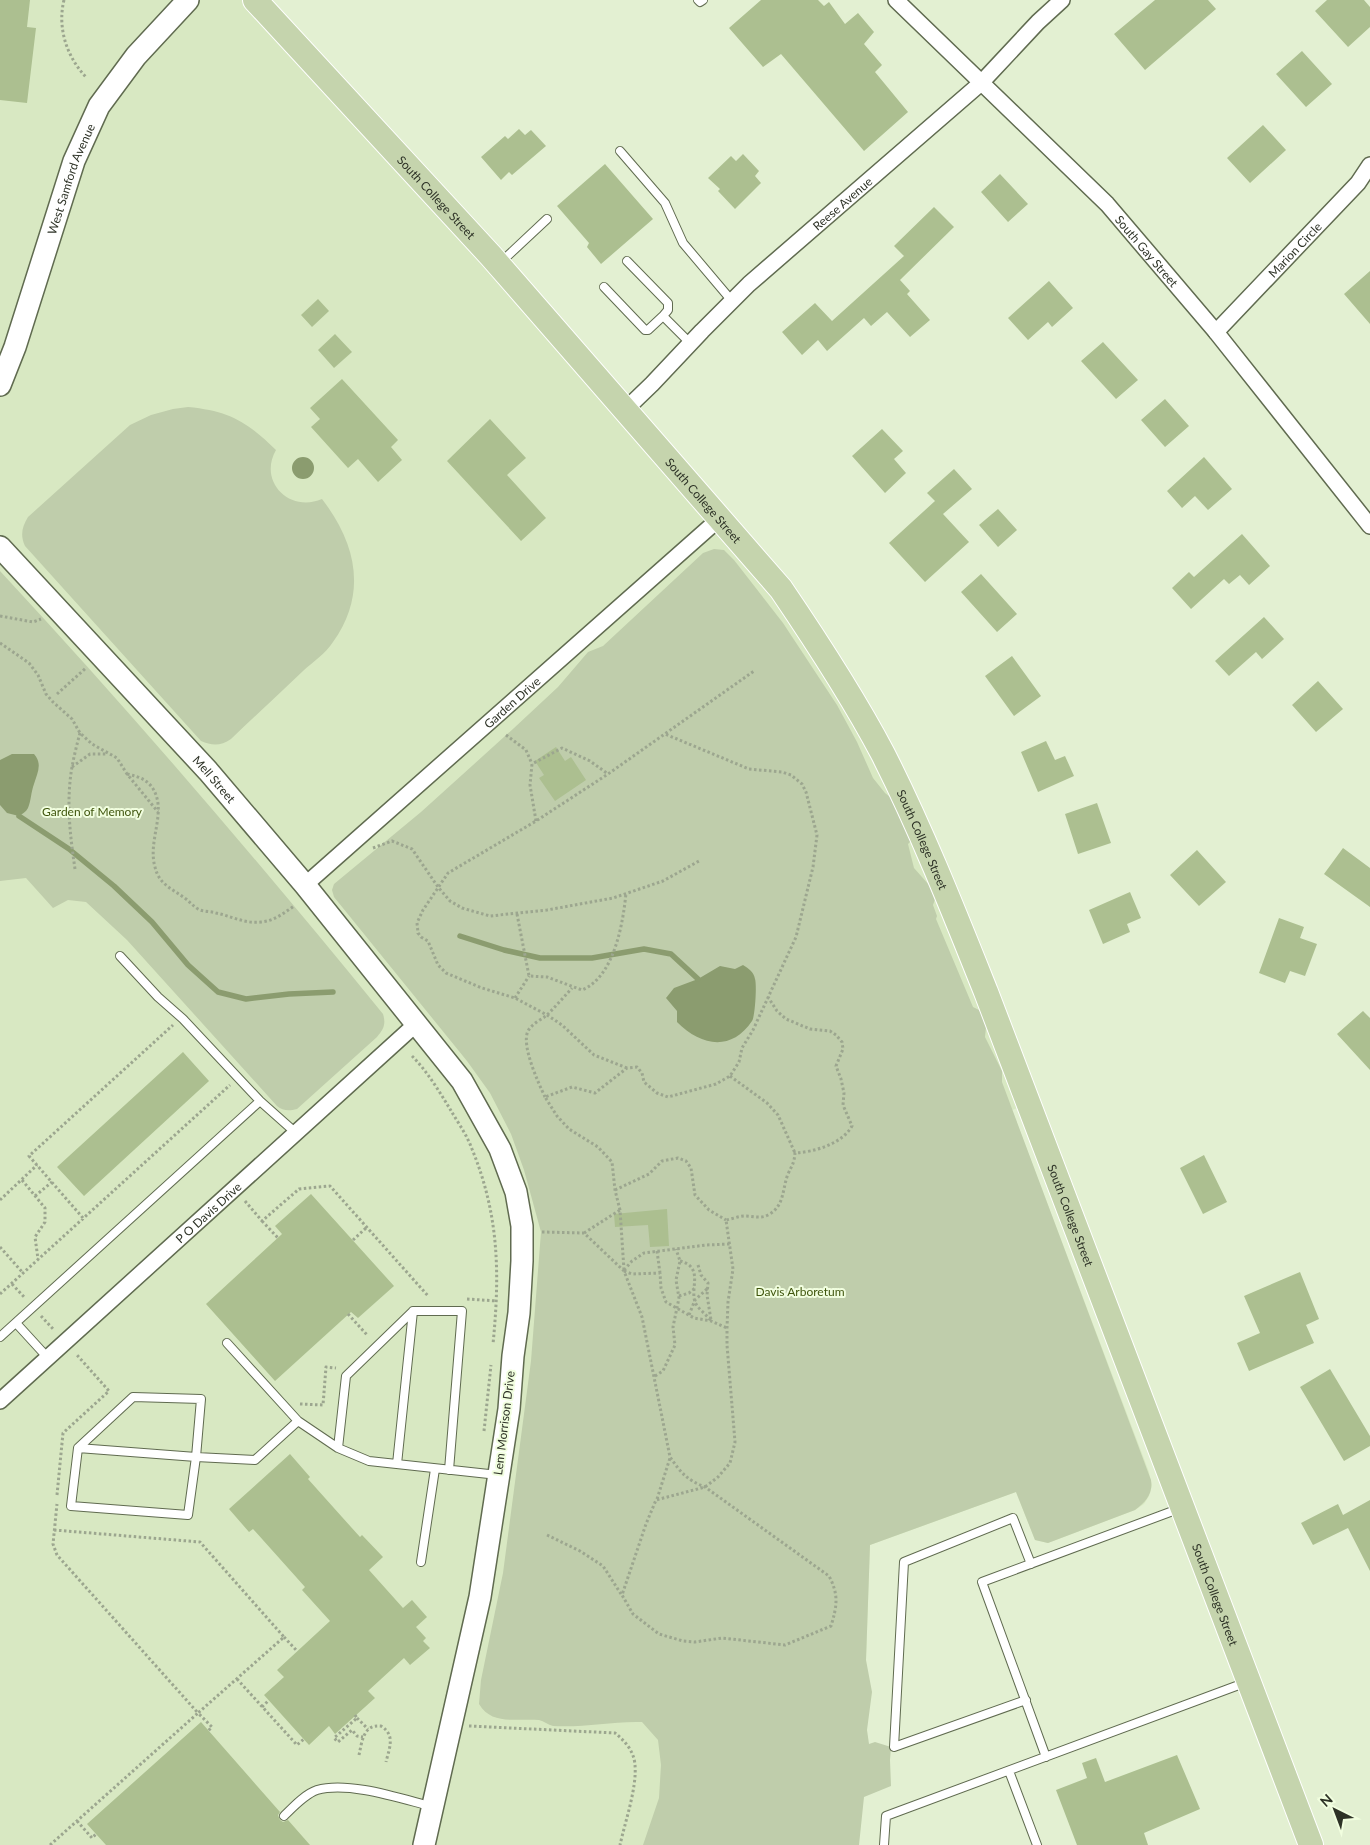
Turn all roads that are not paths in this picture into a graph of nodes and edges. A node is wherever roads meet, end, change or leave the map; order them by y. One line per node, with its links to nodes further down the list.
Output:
1 (188, 0): 18 (street, West Samford Avenue)
2 (255, 0): 12 (main road, South College Street)
3 (698, 0): 4 (lane)
4 (703, 0)
5 (896, 0): 7 (street, South Gay Street)
6 (1062, 0): 7 (street, Reese Avenue)
7 (981, 83): 14 (street, Reese Avenue); 16 (street, South Gay Street)
8 (620, 151): 14 (lane)
9 (1370, 165): 16 (street, Marion Circle)
10 (547, 220): 12 (lane)
11 (627, 261): 15 (lane)
12 (499, 264): 19 (main road, South College Street)
13 (604, 286): 15 (lane)
14 (732, 301): 17 (street, Reese Avenue)
15 (663, 316): 17 (lane)
16 (1216, 332): 21 (street, South Gay Street)
17 (690, 343): 19 (street, Reese Avenue)
18 (0, 385)
19 (624, 410): 20 (main road, South College Street)
20 (720, 518): 23 (street, Garden Drive); 42 (main road, South College Street)
21 (1370, 526)
22 (0, 547): 23 (street, Mell Street)
23 (305, 885): 25 (street, Mell Street)
24 (120, 956): 26 (lane)
25 (416, 1024): 27 (street, P O Davis Drive); 41 (street, Lem Morrison Drive)
26 (260, 1102): 27 (lane); 29 (lane)
27 (296, 1133): 32 (street, P O Davis Drive)
28 (413, 1311): 36 (lane); 38 (lane); 40 (lane)
29 (16, 1323): 30 (lane); 32 (lane)
30 (0, 1338)
31 (227, 1343): 34 (lane)
32 (48, 1358): 33 (street, P O Davis Drive)
33 (0, 1401)
34 (298, 1421): 36 (lane); 37 (lane)
35 (78, 1448): 37 (lane); 37 (lane); 37 (lane)
36 (338, 1448): 38 (lane)
37 (196, 1457)
38 (397, 1464): 39 (lane)
39 (435, 1469): 40 (lane); 43 (lane)
40 (448, 1470): 41 (lane)
41 (498, 1475): 49 (street, Lem Morrison Drive)
42 (1182, 1508): 44 (lane); 45 (main road, South College Street)
43 (421, 1562)
44 (1031, 1564): 46 (lane); 46 (lane)
45 (1249, 1682): 47 (lane); 54 (main road, South College Street)
46 (1026, 1700): 47 (lane)
47 (1046, 1757): 48 (lane)
48 (1009, 1771): 52 (lane); 53 (lane)
49 (432, 1806): 50 (lane); 51 (street, Lem Morrison Drive)
50 (284, 1816)
51 (424, 1845)
52 (884, 1845)
53 (1036, 1845)
54 (1311, 1845)

